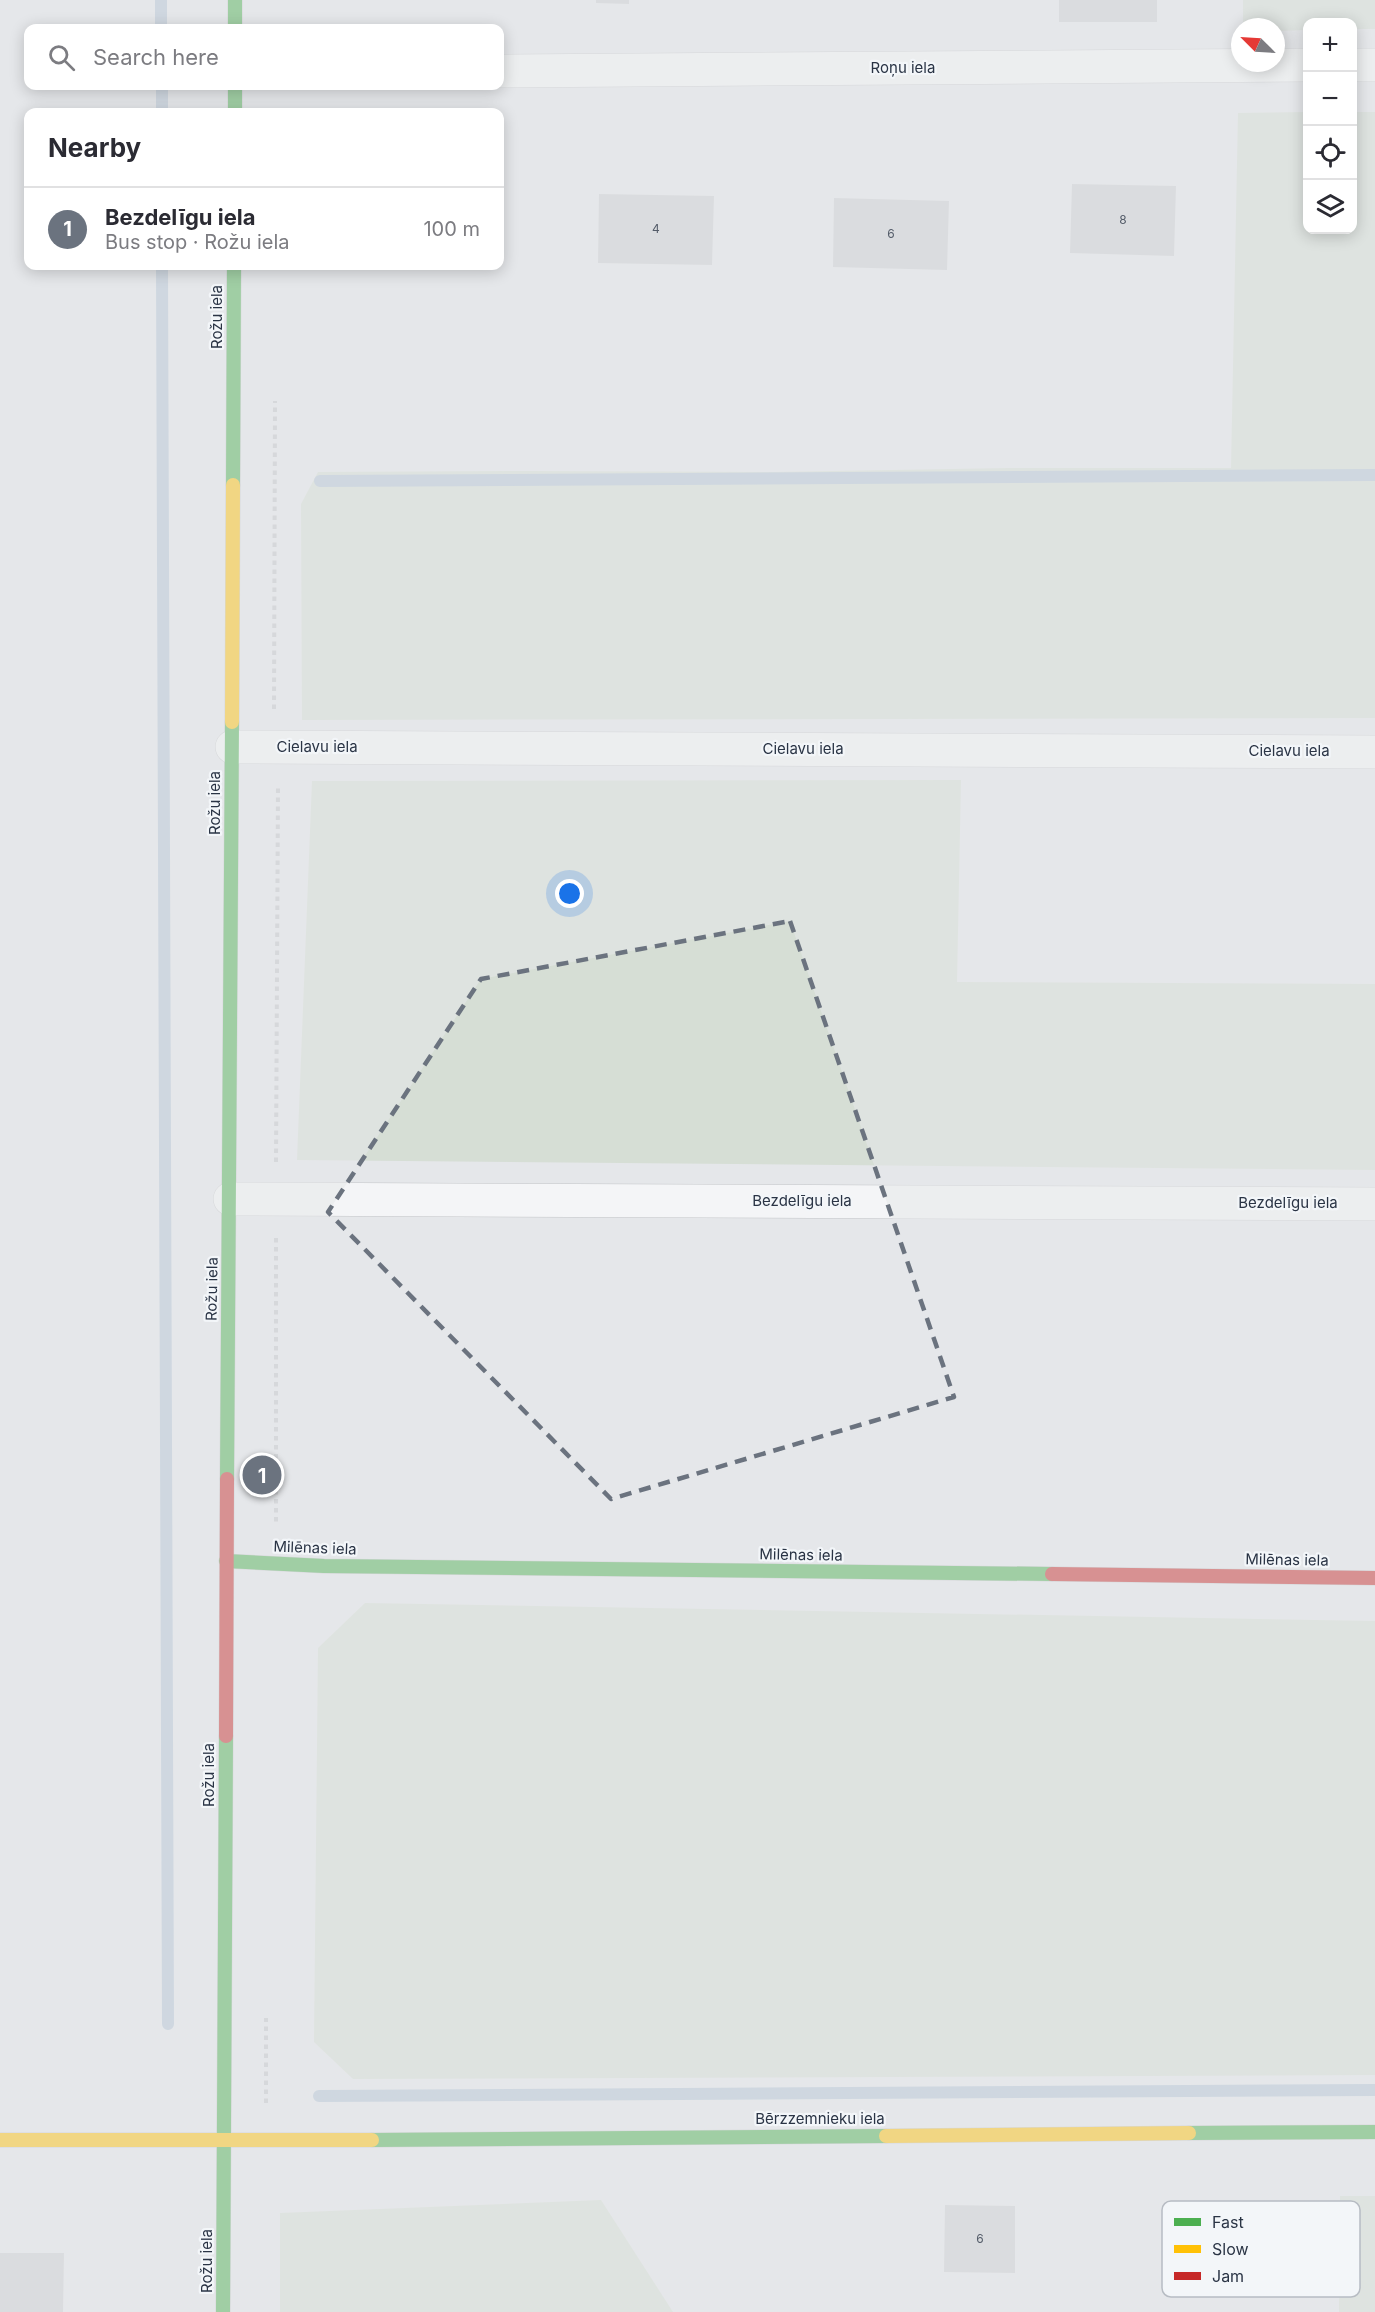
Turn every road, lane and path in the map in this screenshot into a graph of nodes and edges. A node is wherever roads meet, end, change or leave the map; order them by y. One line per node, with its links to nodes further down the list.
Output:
1 (235, 0): 2 (street)
2 (235, 24)
3 (1303, 65): 6 (street, Roņu iela)
4 (1357, 65): 5 (street)
5 (1375, 65)
6 (504, 70)
7 (235, 90): 8 (street)
8 (234, 108)
9 (234, 270): 10 (street, Rožu iela)
10 (232, 747): 11 (street, Cielavu iela); 12 (street, Rožu iela)
11 (1375, 752)
12 (230, 1199): 13 (street, Bezdelīgu iela); 14 (street, Rožu iela)
13 (1375, 1204)
14 (226, 1561): 15 (street, Milēnas iela); 18 (street, Rožu iela)
15 (1375, 1578)
16 (1375, 2132): 18 (street, Bērzzemnieku iela)
17 (0, 2139): 18 (street, Bērzzemnieku iela)
18 (224, 2139): 19 (street, Rožu iela)
19 (223, 2312)

